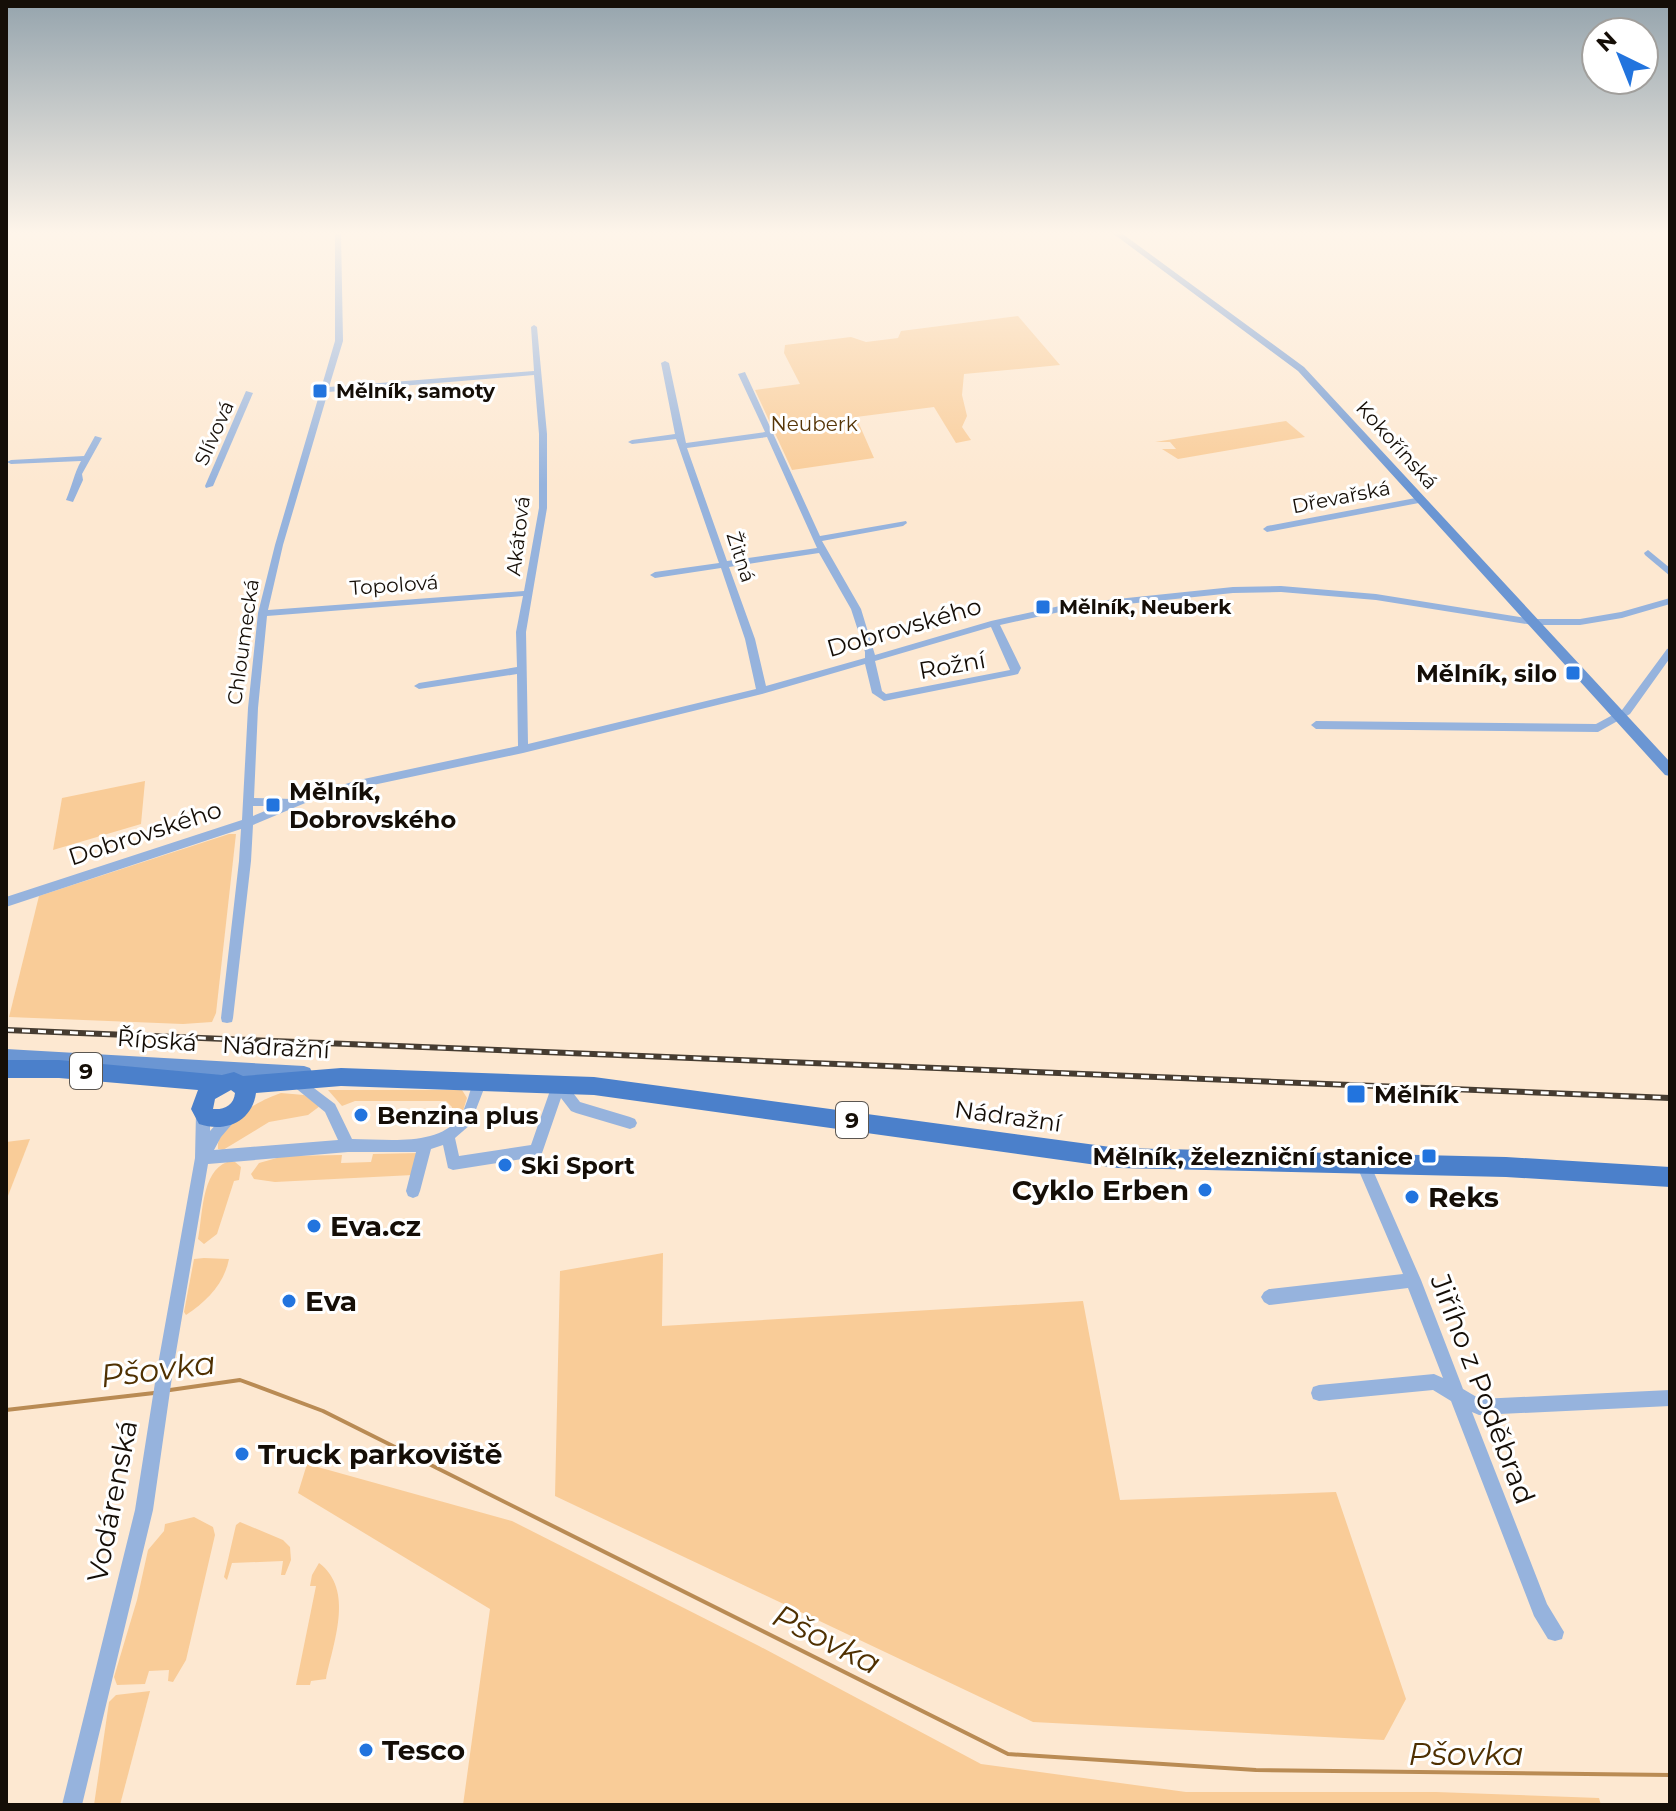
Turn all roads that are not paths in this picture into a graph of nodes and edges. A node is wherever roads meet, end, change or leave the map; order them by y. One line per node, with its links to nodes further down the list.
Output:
1 (339, 317): 7 (street, Chloumecká)
2 (1230, 317): 18 (main road, Kokořínská)
3 (534, 327): 5 (street, Akátová)
4 (665, 363): 10 (street, Žitná)
5 (538, 373): 7 (street); 27 (street, Akátová)
6 (742, 374): 9 (street)
7 (324, 390): 29 (street, Chloumecká)
8 (249, 393): 16 (street, Slívová)
9 (770, 434): 13 (street); 21 (street)
10 (679, 436): 12 (street); 13 (street, Žitná)
11 (98, 438): 14 (street)
12 (632, 442)
13 (683, 446): 24 (street, Žitná)
14 (86, 458): 15 (street); 17 (street)
15 (11, 462)
16 (209, 486)
17 (70, 500)
18 (1421, 500): 20 (street, Dřevařská); 30 (main road, Kokořínská)
19 (903, 523): 21 (street)
20 (1267, 529)
21 (818, 539): 22 (street)
22 (822, 550): 24 (street); 33 (street)
23 (1648, 553): 25 (street)
24 (725, 564): 26 (street); 36 (street, Žitná)
25 (1670, 573)
26 (655, 575)
27 (529, 593): 29 (street, Topolová); 34 (street, Akátová)
28 (1670, 601): 30 (street, Dobrovského)
29 (263, 613): 41 (street, Chloumecká)
30 (1533, 622): 31 (street, Dobrovského); 37 (main road, Kokořínská)
31 (994, 623): 33 (street, Dobrovského); 33 (street, Rožní)
32 (1668, 659): 37 (street)
33 (870, 660): 36 (street, Dobrovského)
34 (520, 670): 35 (street); 39 (street, Akátová)
35 (419, 686)
36 (762, 691): 39 (street, Dobrovského)
37 (1620, 717): 38 (street); 40 (main road, Kokořínská)
38 (1316, 725)
39 (523, 749): 42 (street, Dobrovského)
40 (1670, 771)
41 (248, 802): 42 (street, Dobrovského); 43 (street, Chloumecká)
42 (297, 802): 43 (street, Dobrovského)
43 (246, 823): 44 (street, Dobrovského); 45 (street, Chloumecká)
44 (6, 902)
45 (227, 1018)
46 (6, 1057): 48 (main road, Řípská)
47 (12, 1068): 49 (main road, Řípská / 9)
48 (215, 1076): 49 (main road, Řípská / 9); 50 (main road, Nádražní); 53 (main road, 9); 55 (main road)
49 (148, 1077): 55 (main road, Řípská / 9)
50 (341, 1077): 51 (main road, Nádražní / 9); 52 (main road, Nádražní / 9)
51 (480, 1081): 54 (main road, Nádražní / 9); 58 (street)
52 (298, 1082): 53 (main road, Nádražní / 9); 56 (main road, Nádražní / 9); 60 (street)
53 (243, 1085): 56 (main road)
54 (559, 1085): 57 (street); 58 (street); 62 (main road, Nádražní / 9)
55 (202, 1108): 56 (main road, 9); 61 (street, Vodárenská)
56 (237, 1112): 61 (street, Vodárenská)
57 (630, 1123)
58 (448, 1136): 59 (street)
59 (425, 1145): 60 (street); 64 (street)
60 (348, 1146): 61 (street)
61 (202, 1158): 71 (street, Vodárenská)
62 (1363, 1164): 63 (main road, Nádražní / 9); 65 (street, Jiřího z Poděbrad)
63 (1670, 1177)
64 (413, 1191)
65 (1413, 1280): 66 (street); 68 (street, Jiřího z Poděbrad)
66 (1269, 1297)
67 (1319, 1393): 68 (street)
68 (1455, 1394): 69 (street); 70 (street, Jiřího z Poděbrad)
69 (1670, 1398)
70 (1555, 1632)
71 (72, 1805)

